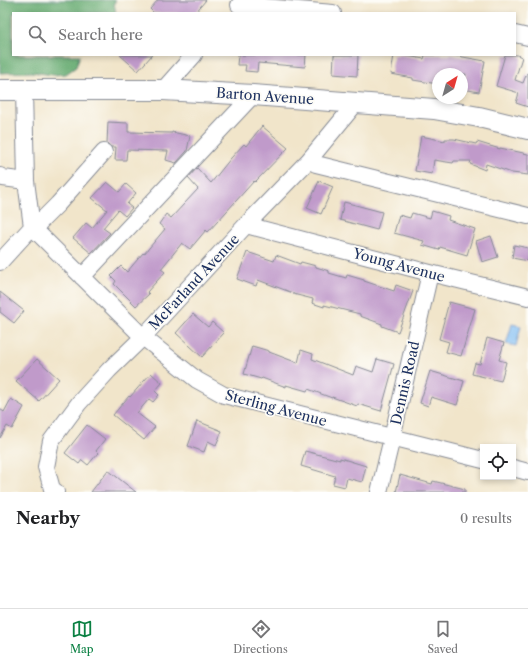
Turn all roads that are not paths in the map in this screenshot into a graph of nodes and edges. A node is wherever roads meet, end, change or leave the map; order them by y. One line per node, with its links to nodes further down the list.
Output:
1 (238, 6): 2 (street)
2 (319, 12)
3 (516, 34): 4 (street)
4 (528, 37)
5 (193, 56): 8 (street)
6 (0, 90): 7 (main road, Barton Avenue)
7 (24, 90): 8 (main road, Barton Avenue); 15 (street)
8 (163, 90): 9 (main road, Barton Avenue)
9 (254, 95): 10 (main road, Barton Avenue); 21 (street)
10 (356, 103): 11 (main road, Barton Avenue); 13 (street, McFarland Avenue)
11 (528, 129)
12 (104, 152): 18 (street)
13 (309, 160): 16 (street); 17 (street, McFarland Avenue)
14 (0, 176): 15 (street)
15 (26, 181): 18 (street)
16 (528, 216)
17 (246, 225): 20 (street, Young Avenue); 23 (street, McFarland Avenue)
18 (32, 228): 19 (street); 21 (street, Sterling Avenue)
19 (0, 262)
20 (430, 273): 22 (street, Young Avenue); 24 (street, Dennis Road)
21 (82, 277): 23 (street, Sterling Avenue)
22 (528, 297)
23 (143, 337): 24 (street, Sterling Avenue); 28 (street, McFarland Avenue)
24 (392, 438): 25 (street, Sterling Avenue); 29 (street, Dennis Road)
25 (480, 459)
26 (516, 469): 27 (street)
27 (528, 472)
28 (54, 492)
29 (379, 492)

